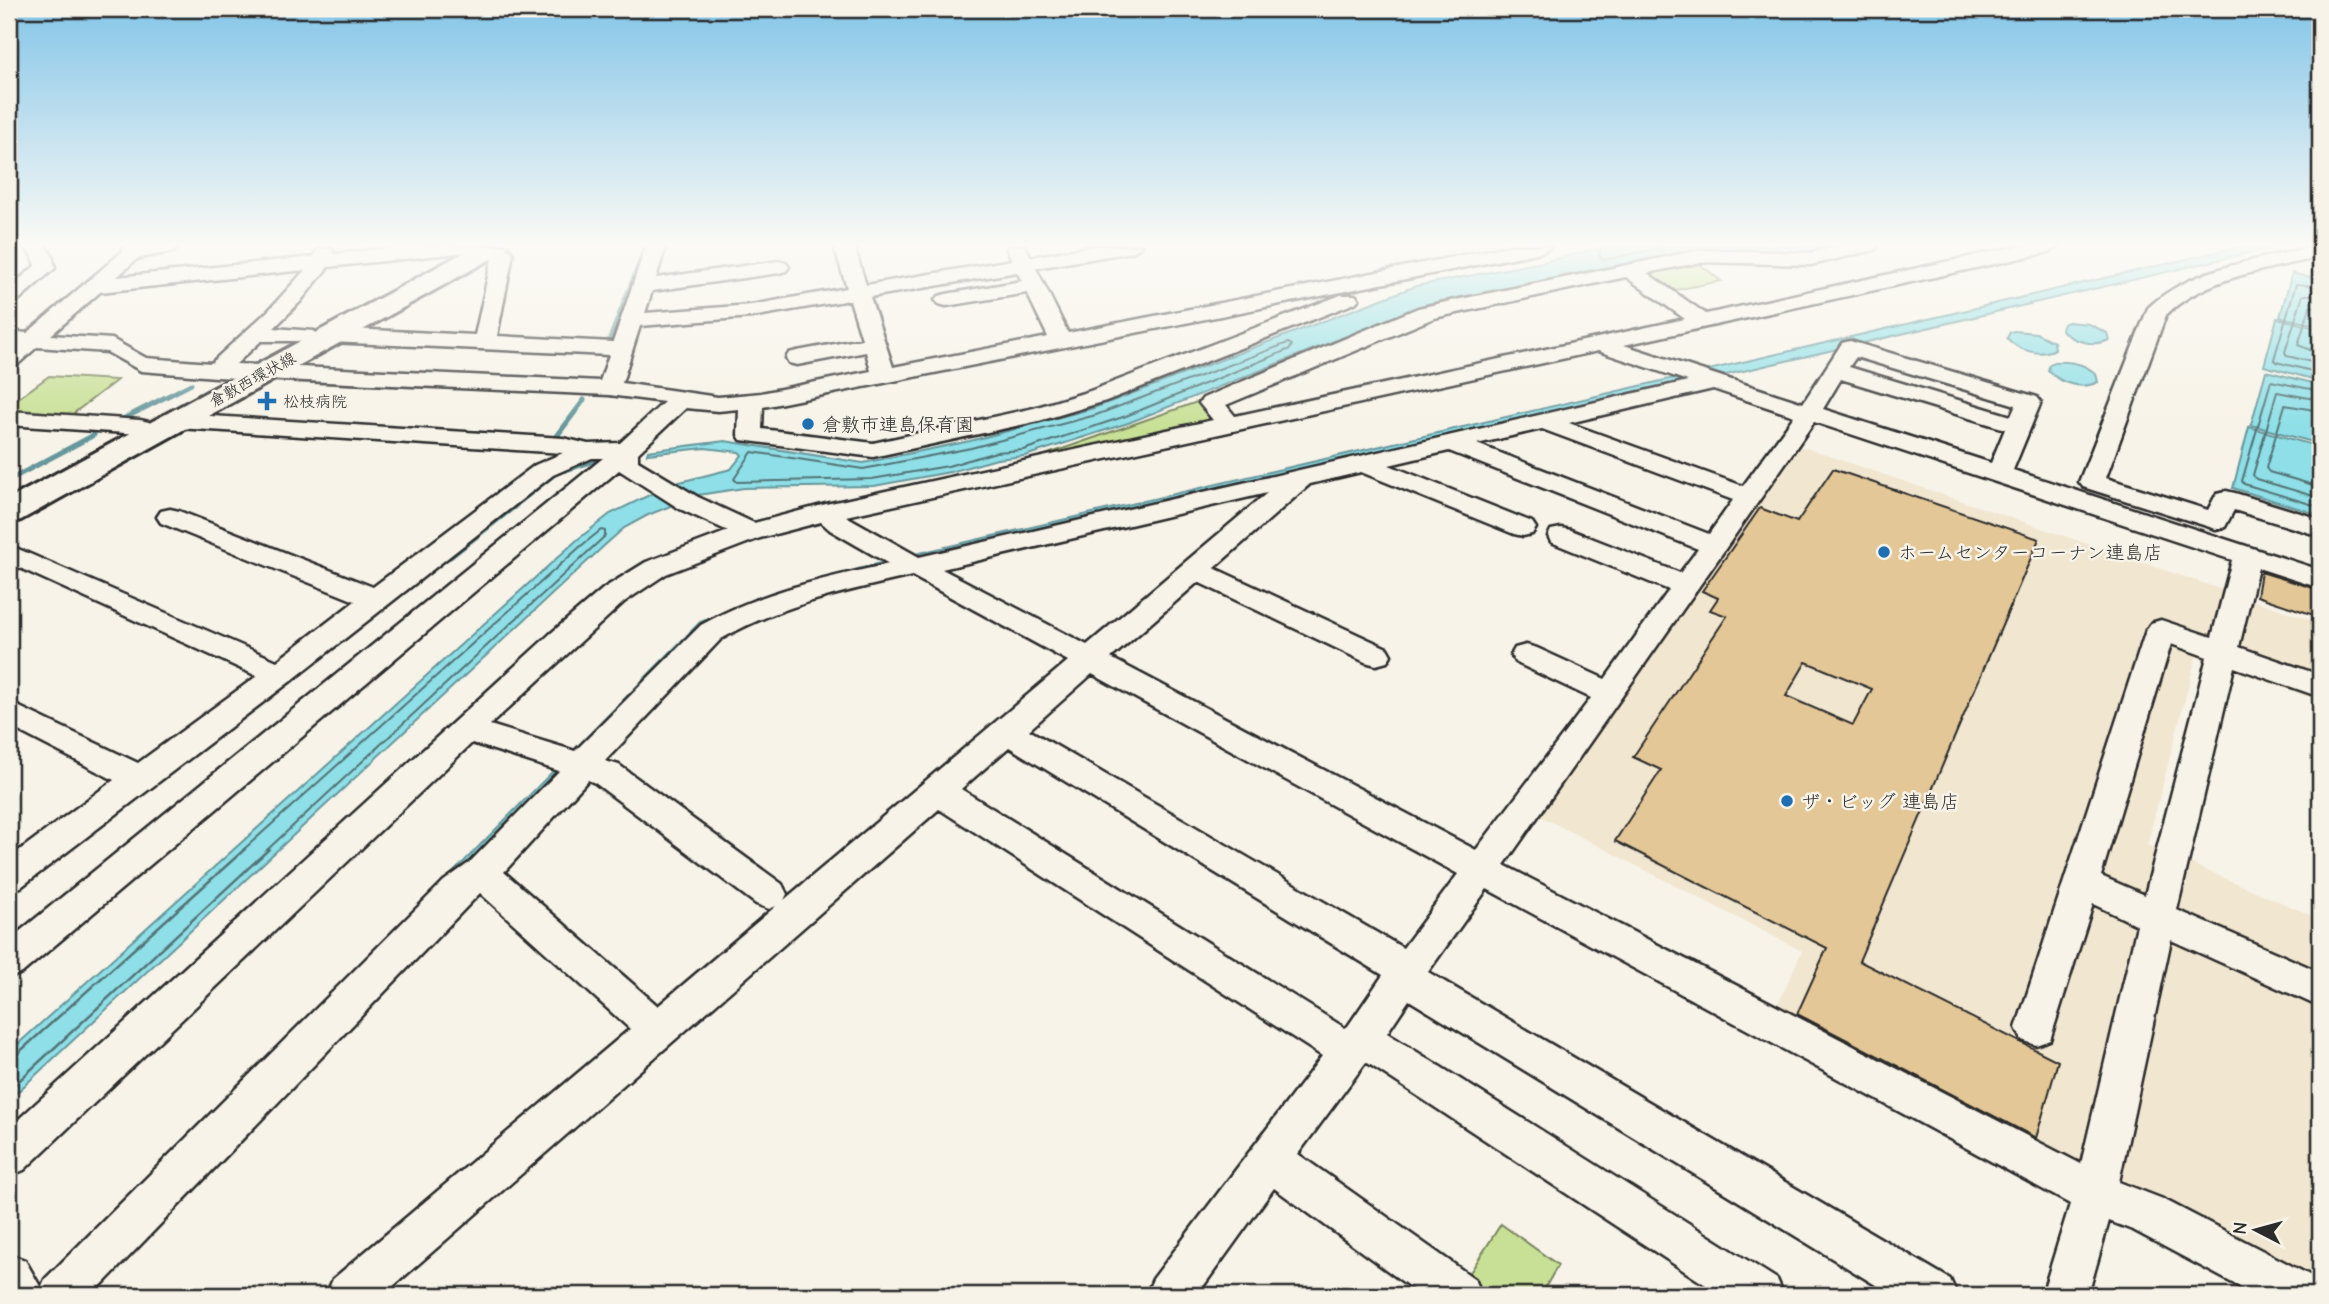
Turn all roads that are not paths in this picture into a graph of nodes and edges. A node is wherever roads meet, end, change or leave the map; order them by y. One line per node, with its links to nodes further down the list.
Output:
1 (72, 307): 20 (street)
2 (278, 307): 17 (street)
3 (371, 307): 18 (main road, 倉敷西環状線)
4 (492, 307): 22 (street)
5 (636, 307): 15 (street)
6 (776, 307): 15 (street)
7 (862, 307): 24 (street)
8 (1043, 307): 21 (street)
9 (1233, 307): 21 (street)
10 (1327, 307): 33 (street)
11 (1455, 307): 38 (street)
12 (1682, 307): 16 (street)
13 (1767, 307): 16 (street)
14 (2161, 307): 52 (street)
15 (631, 320): 25 (street)
16 (1702, 321): 23 (street)
17 (254, 334): 18 (street); 28 (street)
18 (318, 335): 22 (street); 28 (main road, 倉敷西環状線)
19 (9, 338): 20 (street)
20 (35, 340): 27 (street); 28 (street)
21 (1060, 340): 29 (street)
22 (485, 342): 25 (street)
23 (1598, 343): 30 (street); 38 (street)
24 (873, 344): 26 (street); 29 (street)
25 (621, 349): 31 (street)
26 (797, 358)
27 (9, 360)
28 (242, 371): 31 (street); 36 (main road, 倉敷西環状線); 39 (main road, 倉敷西環状線)
29 (884, 375): 33 (street)
30 (1703, 378): 34 (street); 37 (street)
31 (609, 388): 32 (street)
32 (681, 400): 33 (street); 41 (street)
33 (751, 402)
34 (1809, 412): 44 (street); 44 (street); 46 (street)
35 (9, 418): 39 (street)
36 (178, 421): 42 (street); 49 (main road, 倉敷西環状線)
37 (1545, 422): 40 (street); 46 (street)
38 (1229, 424): 48 (street)
39 (140, 427): 47 (main road, 倉敷西環状線)
40 (1451, 443): 43 (street); 55 (street)
41 (625, 450): 42 (street); 53 (street); 82 (street)
42 (588, 451): 62 (street)
43 (1364, 464): 45 (street); 51 (street)
44 (1999, 474): 57 (street)
45 (1301, 478): 58 (street); 59 (street)
46 (1749, 497): 55 (street)
47 (9, 498)
48 (826, 512): 53 (street); 58 (street)
49 (9, 513)
50 (170, 517): 62 (street)
51 (1523, 528)
52 (2320, 528)
53 (751, 532): 71 (street)
54 (1561, 536): 61 (street)
55 (1714, 545): 61 (street)
56 (9, 553): 67 (street)
57 (2247, 555): 60 (street); 63 (street)
58 (909, 562): 66 (street); 73 (street)
59 (1196, 569): 64 (street); 66 (street)
60 (2320, 579)
61 (1686, 586): 69 (street)
62 (376, 599): 67 (street)
63 (2223, 652): 68 (street); 79 (street); 81 (street)
64 (1376, 655)
65 (1526, 655): 69 (street)
66 (1092, 660): 72 (street); 76 (street)
67 (279, 674): 74 (street)
68 (2320, 686)
69 (1609, 694): 76 (street)
70 (9, 713): 74 (street)
71 (466, 729): 73 (street); 88 (street)
72 (1008, 732): 75 (street); 83 (street)
73 (573, 765): 77 (street); 80 (street)
74 (140, 779): 78 (street)
75 (937, 791): 86 (street); 87 (street)
76 (1480, 869): 83 (street); 90 (street)
77 (481, 873): 86 (street); 93 (street)
78 (9, 877)
79 (2081, 883): 81 (street); 85 (street)
80 (769, 894)
81 (2157, 918): 84 (street); 90 (street)
82 (9, 962)
83 (1405, 973): 87 (street); 98 (street)
84 (2320, 990)
85 (2036, 1028)
86 (659, 1031): 94 (street)
87 (1356, 1045): 89 (street); 97 (street)
88 (9, 1156)
89 (1270, 1159): 95 (street); 96 (street)
90 (2095, 1194): 99 (street); 100 (street)
91 (9, 1276): 92 (street)
92 (21, 1295)
93 (61, 1295)
94 (349, 1295)
95 (1169, 1295)
96 (1459, 1295)
97 (1761, 1295)
98 (1934, 1295)
99 (2065, 1295)
100 (2301, 1295)

